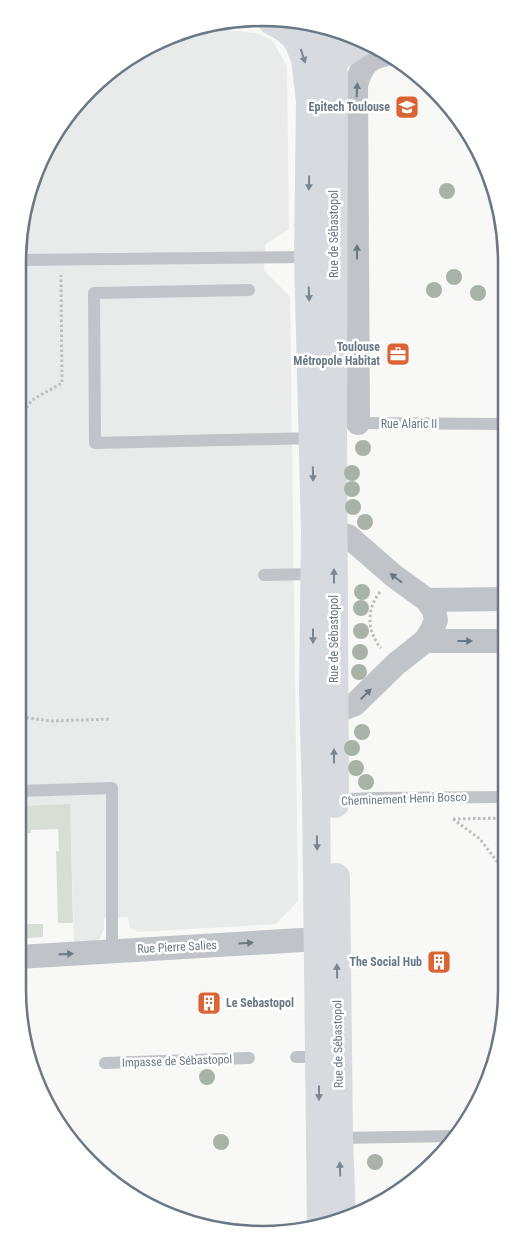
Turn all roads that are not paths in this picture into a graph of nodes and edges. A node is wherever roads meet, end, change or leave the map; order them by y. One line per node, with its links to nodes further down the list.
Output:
1 (283, 27): 6 (street, Rue de Sébastopol, one-way to 6)
2 (322, 34): 5 (street, Rue de Sébastopol)
3 (355, 46): 5 (street, Rue de Sébastopol)
4 (376, 56): 11 (street, one-way to 4)
5 (332, 61): 6 (street, Rue de Sébastopol); 7 (street, Rue de Sébastopol)
6 (310, 102): 7 (street, Rue de Sébastopol, one-way to 7)
7 (321, 257): 8 (lane); 11 (street, Rue de Sébastopol)
8 (26, 260)
9 (248, 290): 11 (lane, Rue Alaric II)
10 (498, 424): 11 (lane, Rue Alaric II)
11 (330, 429): 12 (street, Rue de Sébastopol)
12 (324, 532): 13 (street, Rue de Sébastopol); 16 (street, one-way to 12); 20 (street, Rue de Sébastopol, one-way to 12)
13 (314, 574): 14 (lane); 19 (street, Rue de Sébastopol, one-way to 19)
14 (264, 575)
15 (498, 599): 16 (street)
16 (427, 600): 17 (street)
17 (425, 641): 18 (street, one-way to 18); 20 (street, one-way to 17)
18 (498, 641)
19 (313, 693): 20 (street); 21 (street, Rue de Sébastopol)
20 (334, 712): 24 (street, Rue de Sébastopol, one-way to 20)
21 (315, 775): 24 (street, Cheminement Henri Bosco); 25 (street, Rue de Sébastopol, one-way to 25)
22 (26, 791): 26 (lane)
23 (498, 796): 24 (lane, Cheminement Henri Bosco)
24 (335, 802): 25 (street, Rue de Sébastopol)
25 (327, 938): 26 (street, Rue Pierre Salies, one-way to 25); 31 (street, Rue de Sébastopol, one-way to 25); 31 (street, Rue de Sébastopol, one-way to 31)
26 (112, 951): 27 (street, Rue Pierre Salies, one-way to 26)
27 (26, 956)
28 (249, 1058): 29 (lane, Impasse de Sébastopol)
29 (105, 1063)
30 (447, 1136): 31 (lane)
31 (329, 1138): 32 (street, Rue de Sébastopol, one-way to 31); 33 (street, Rue de Sébastopol)
32 (341, 1212)
33 (322, 1218)

